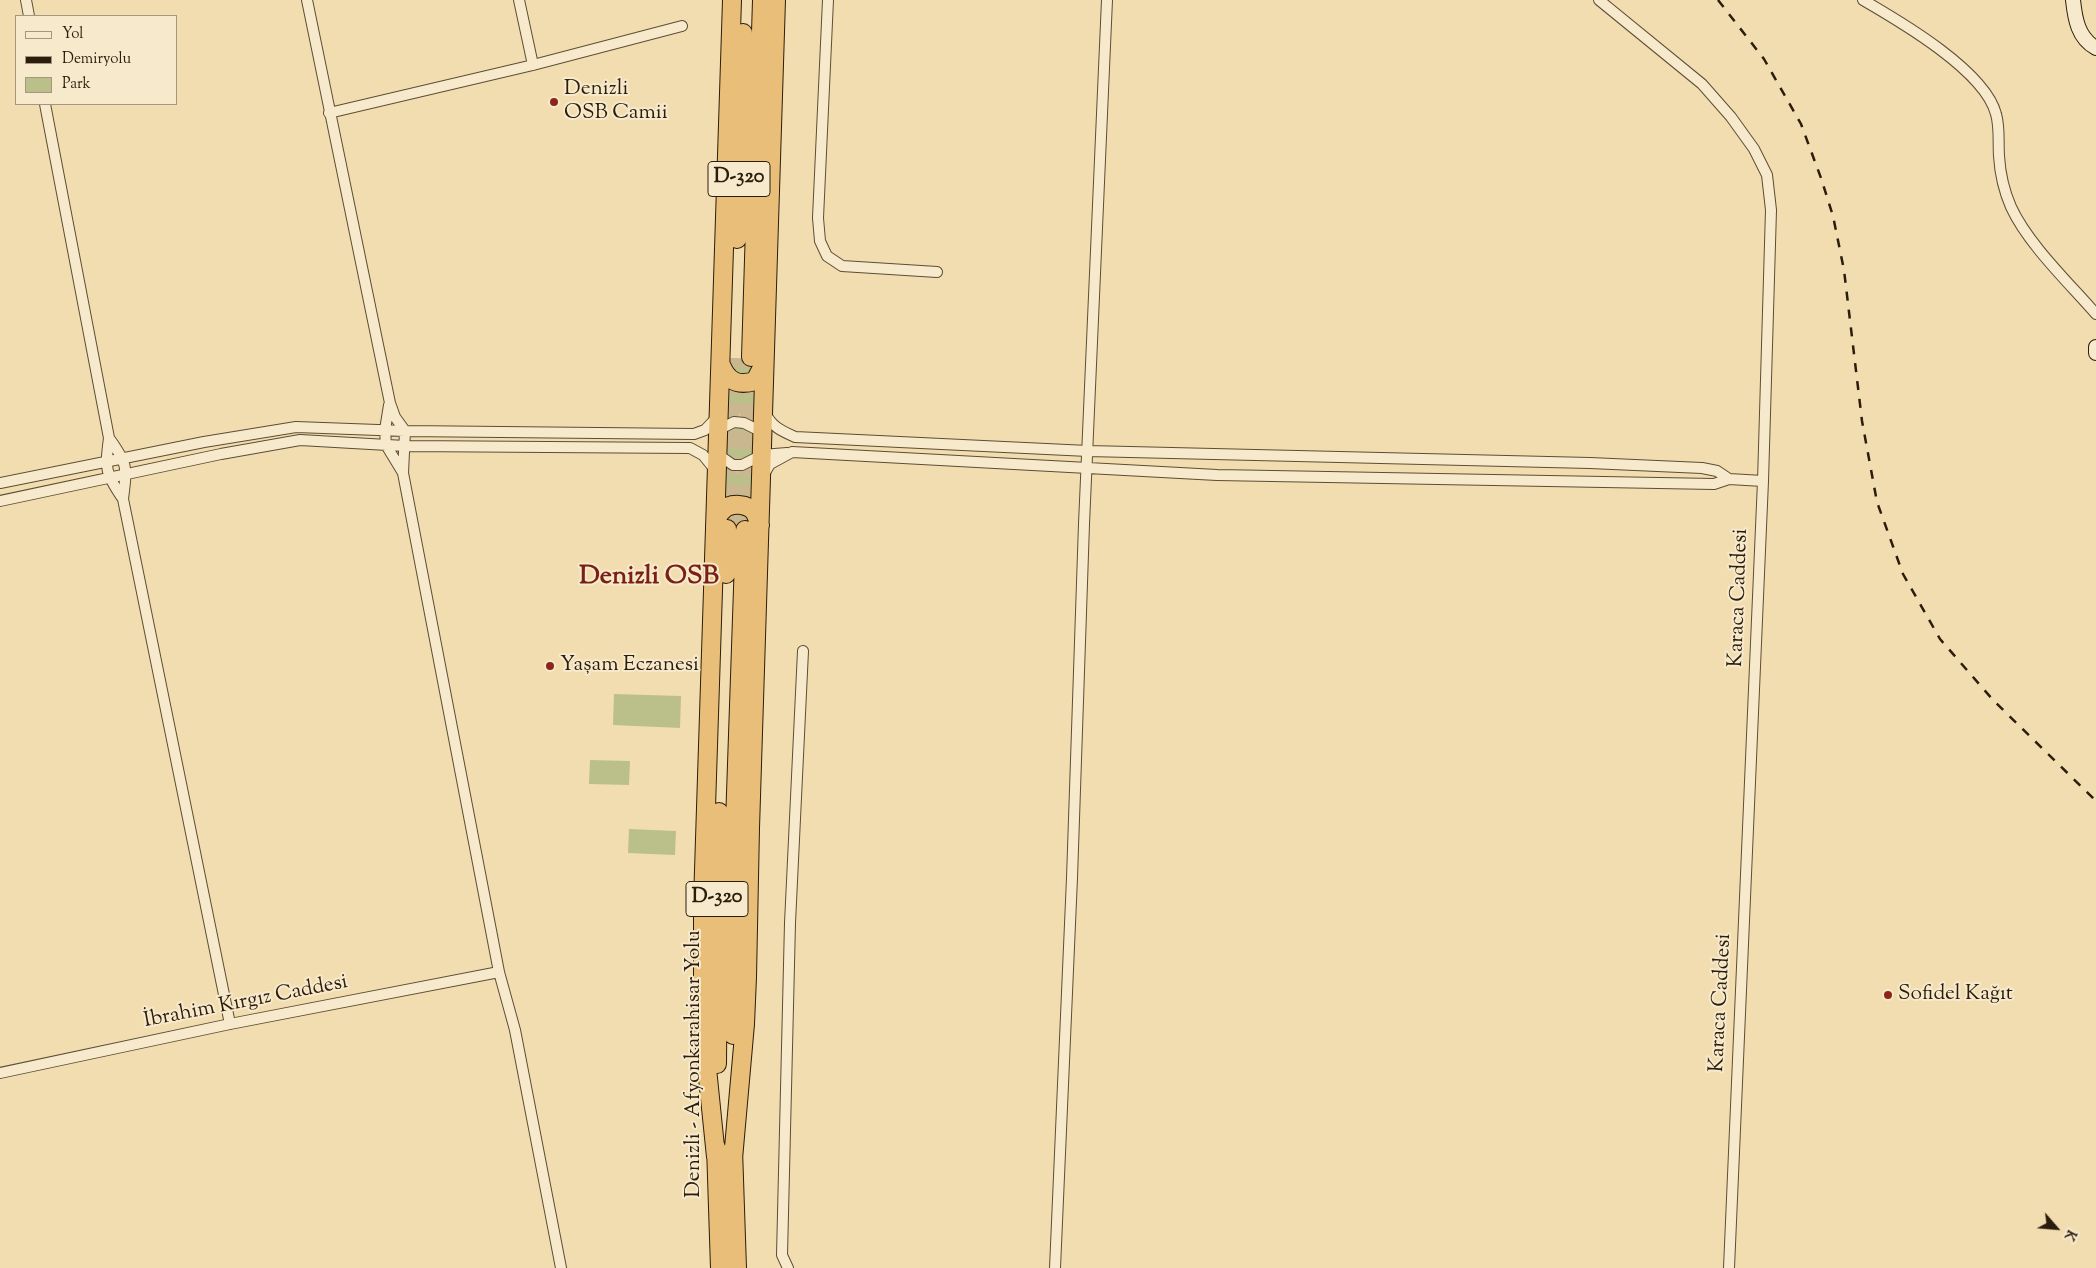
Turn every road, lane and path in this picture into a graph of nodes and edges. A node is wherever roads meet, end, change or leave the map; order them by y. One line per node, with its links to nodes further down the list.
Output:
1 (26, 0): 13 (street)
2 (307, 0): 18 (street)
3 (519, 0): 16 (street)
4 (732, 0): 23 (highway)
5 (744, 0): 23 (highway, D-320)
6 (762, 0): 24 (highway, D-320)
7 (776, 0): 24 (highway)
8 (828, 0): 19 (street)
9 (1107, 0): 37 (street)
10 (1599, 0): 50 (street, Karaca Caddesi)
11 (1863, 0): 20 (street)
12 (2073, 0): 15 (street)
13 (29, 15)
14 (682, 26): 16 (street)
15 (2096, 48)
16 (533, 65): 18 (street)
17 (46, 105): 33 (street)
18 (329, 113): 25 (street)
19 (937, 272)
20 (2096, 314)
21 (2096, 347): 22 (street)
22 (2096, 353)
23 (727, 361): 24 (highway); 27 (highway)
24 (758, 361): 26 (highway)
25 (390, 403): 28 (street); 29 (street)
26 (763, 408): 30 (highway); 32 (street)
27 (719, 422): 30 (street); 31 (street); 31 (street); 39 (highway)
28 (385, 430): 29 (street); 34 (street); 41 (street)
29 (405, 431): 31 (street); 35 (street)
30 (762, 432): 32 (street); 40 (highway)
31 (694, 434)
32 (795, 437): 37 (street)
33 (109, 438): 41 (street); 42 (street)
34 (386, 445): 35 (street); 45 (street); 46 (street)
35 (405, 446): 36 (street); 45 (street)
36 (690, 448): 39 (street); 44 (street)
37 (1088, 451): 43 (street); 49 (street)
38 (792, 452): 40 (street); 43 (street); 47 (street)
39 (718, 453): 40 (street); 44 (highway, Denizli - Afyonkarahisar Yolu)
40 (762, 455): 47 (highway)
41 (124, 458): 42 (street); 46 (street)
42 (106, 461): 48 (street); 51 (street)
43 (1086, 469): 49 (street); 65 (street)
44 (717, 472): 55 (highway, Denizli - Afyonkarahisar Yolu)
45 (403, 474): 57 (street)
46 (126, 475): 48 (street); 52 (street)
47 (761, 478): 54 (highway)
48 (109, 479): 52 (street); 53 (street)
49 (1729, 479): 50 (street)
50 (1763, 481): 66 (street, Karaca Caddesi)
51 (0, 483)
52 (123, 499): 58 (street)
53 (0, 501)
54 (752, 527): 55 (highway); 60 (highway, D-320)
55 (721, 528): 60 (highway, Denizli - Afyonkarahisar Yolu / D-320)
56 (803, 651): 64 (street)
57 (499, 972): 58 (street, İbrahim Kırgız Caddesi); 61 (street)
58 (230, 1024): 59 (street, İbrahim Kırgız Caddesi)
59 (0, 1073)
60 (725, 1158): 62 (highway, Denizli - Afyonkarahisar Yolu / D-320); 63 (highway, D-320)
61 (561, 1268)
62 (720, 1268)
63 (737, 1268)
64 (788, 1268)
65 (1055, 1268)
66 (1729, 1268)

